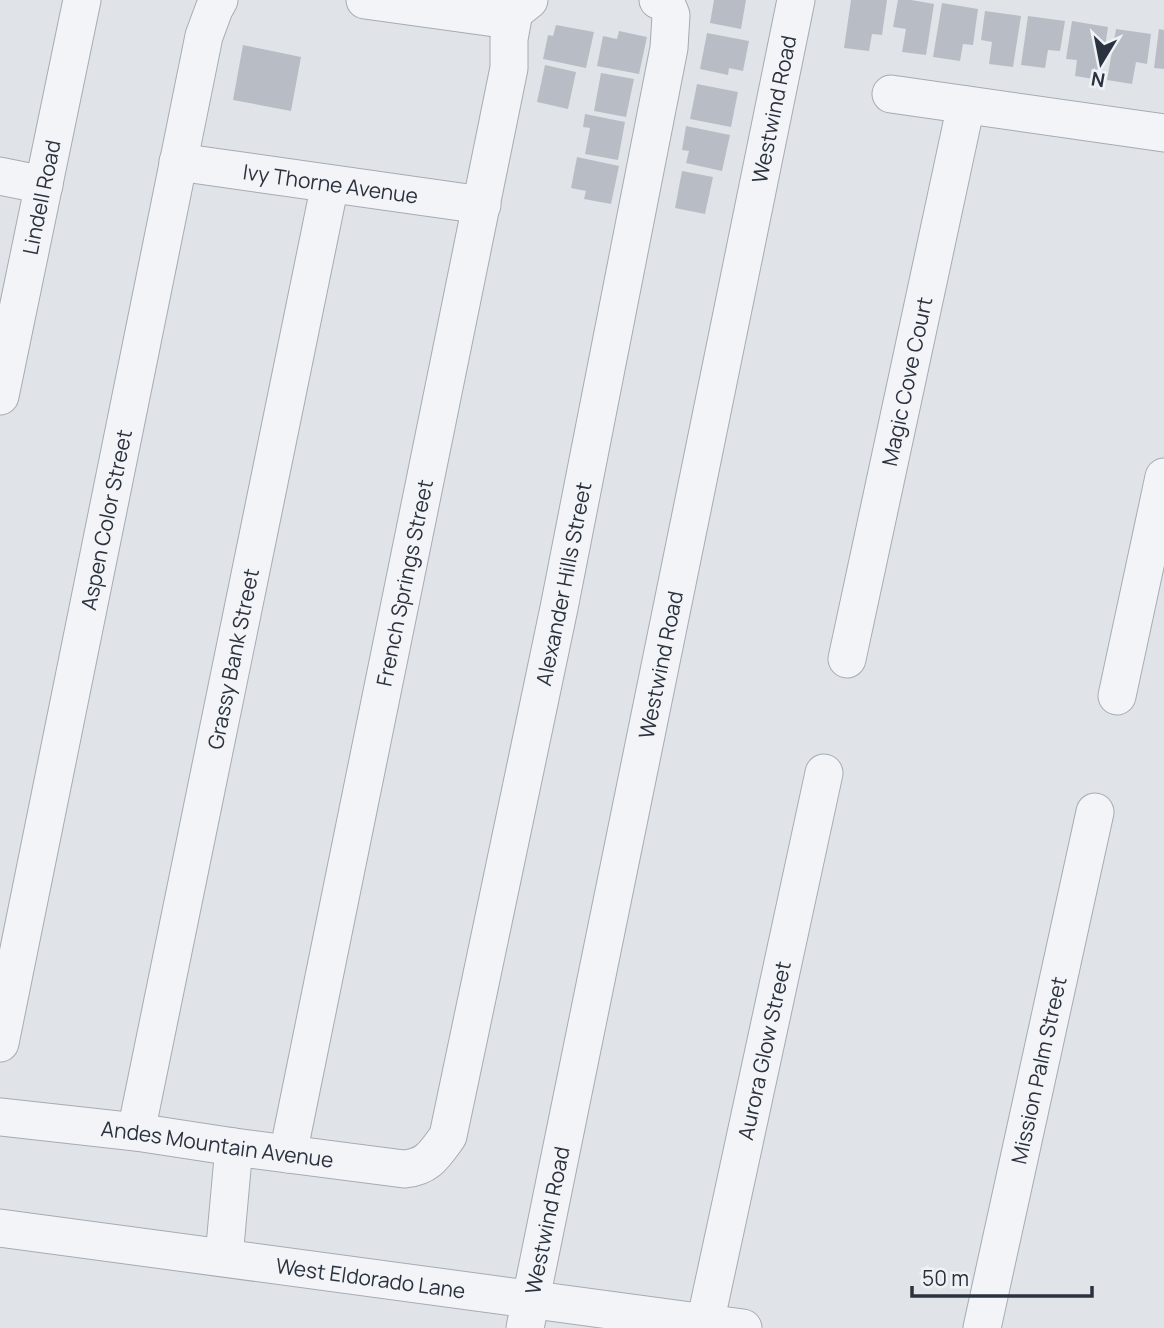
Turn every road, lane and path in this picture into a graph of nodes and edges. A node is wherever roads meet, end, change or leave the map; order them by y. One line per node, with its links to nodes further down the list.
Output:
1 (82, 0): 14 (street, Lindell Road)
2 (219, 0): 11 (street, Aspen Color Street)
3 (365, 0): 6 (street)
4 (796, 0): 30 (street, Westwind Road)
5 (662, 2): 27 (street, Alexander Hills Street)
6 (404, 3): 7 (street)
7 (521, 6): 15 (street, French Springs Street)
8 (891, 94): 9 (street)
9 (966, 105): 10 (street); 18 (street, Magic Cove Court)
10 (1164, 133)
11 (178, 162): 13 (street, Ivy Thorne Avenue); 22 (street, Aspen Color Street)
12 (0, 176): 14 (street)
13 (330, 184): 15 (street, Ivy Thorne Avenue); 24 (street, Grassy Bank Street)
14 (44, 185): 16 (street, Lindell Road)
15 (482, 205): 26 (street, French Springs Street)
16 (0, 396)
17 (1164, 477): 19 (street)
18 (847, 659)
19 (1117, 696)
20 (824, 773): 31 (street, Aurora Glow Street)
21 (1095, 812): 33 (street, Mission Palm Street)
22 (0, 1043)
23 (0, 1117): 24 (street, Andes Mountain Avenue)
24 (136, 1132): 25 (street, Andes Mountain Avenue)
25 (234, 1147): 26 (street, Andes Mountain Avenue); 29 (street)
26 (288, 1154): 27 (street, Andes Mountain Avenue)
27 (432, 1158)
28 (0, 1228): 29 (street, West Eldorado Lane)
29 (224, 1257): 30 (street, West Eldorado Lane)
30 (528, 1314): 31 (street, West Eldorado Lane)
31 (705, 1325): 32 (street, West Eldorado Lane)
32 (743, 1328)
33 (982, 1328)

